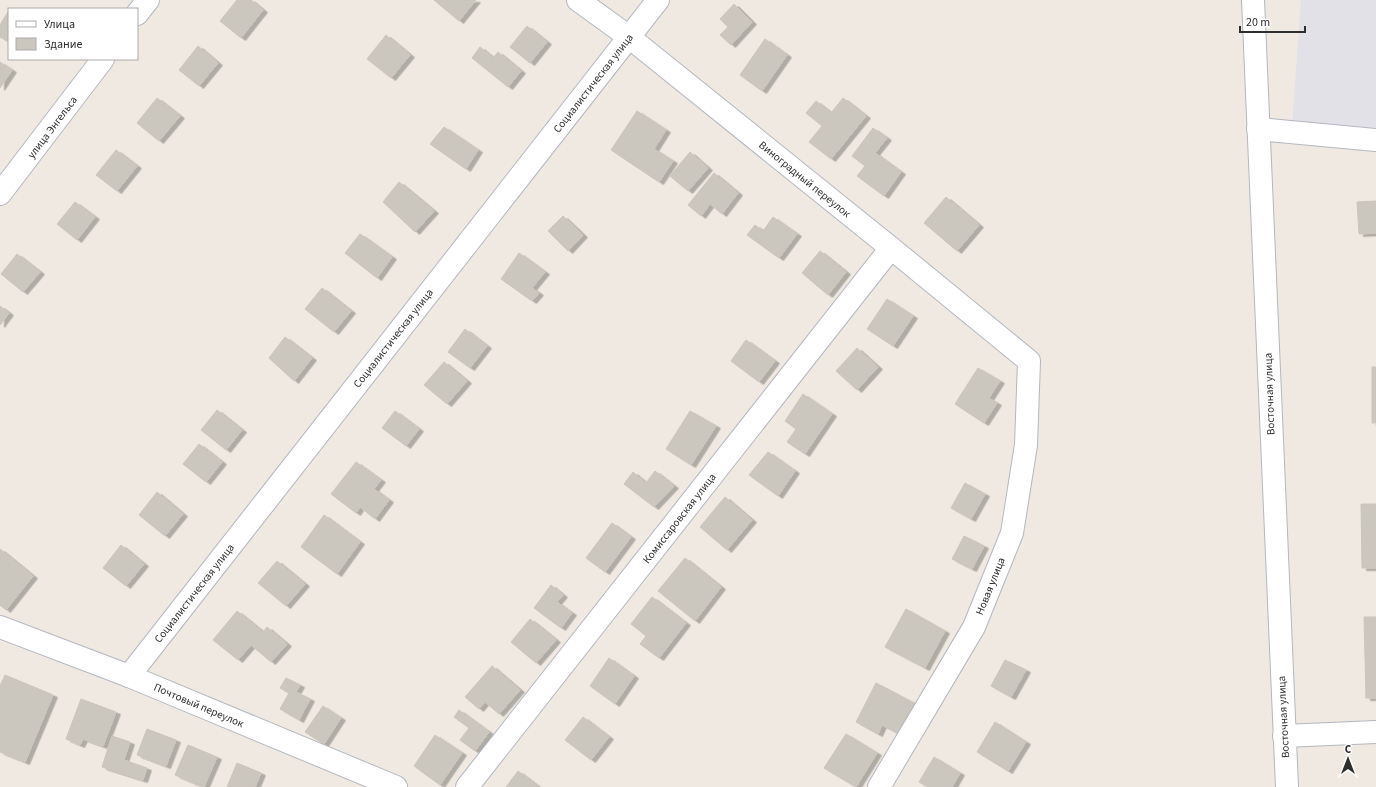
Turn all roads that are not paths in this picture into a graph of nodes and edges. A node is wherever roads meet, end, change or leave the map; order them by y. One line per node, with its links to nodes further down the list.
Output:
1 (148, 0): 5 (street)
2 (578, 0): 6 (street, Виноградный переулок)
3 (658, 0): 6 (street, Социалистическая улица)
4 (1252, 0): 8 (street, Восточная улица)
5 (138, 13)
6 (629, 37): 11 (street, Виноградный переулок); 14 (street, Социалистическая улица)
7 (102, 60): 10 (street, улица Энгельса)
8 (1258, 129): 9 (street); 16 (street, Восточная улица)
9 (1376, 140)
10 (0, 194)
11 (891, 248): 12 (street, Виноградный переулок); 18 (street, Комиссаровская улица)
12 (1029, 361): 19 (street, Новая улица)
13 (0, 627): 14 (street, Почтовый переулок)
14 (129, 676): 17 (street, Почтовый переулок)
15 (1376, 732): 16 (street)
16 (1284, 736): 20 (street, Восточная улица)
17 (396, 787)
18 (468, 787)
19 (879, 787)
20 (1287, 787)

